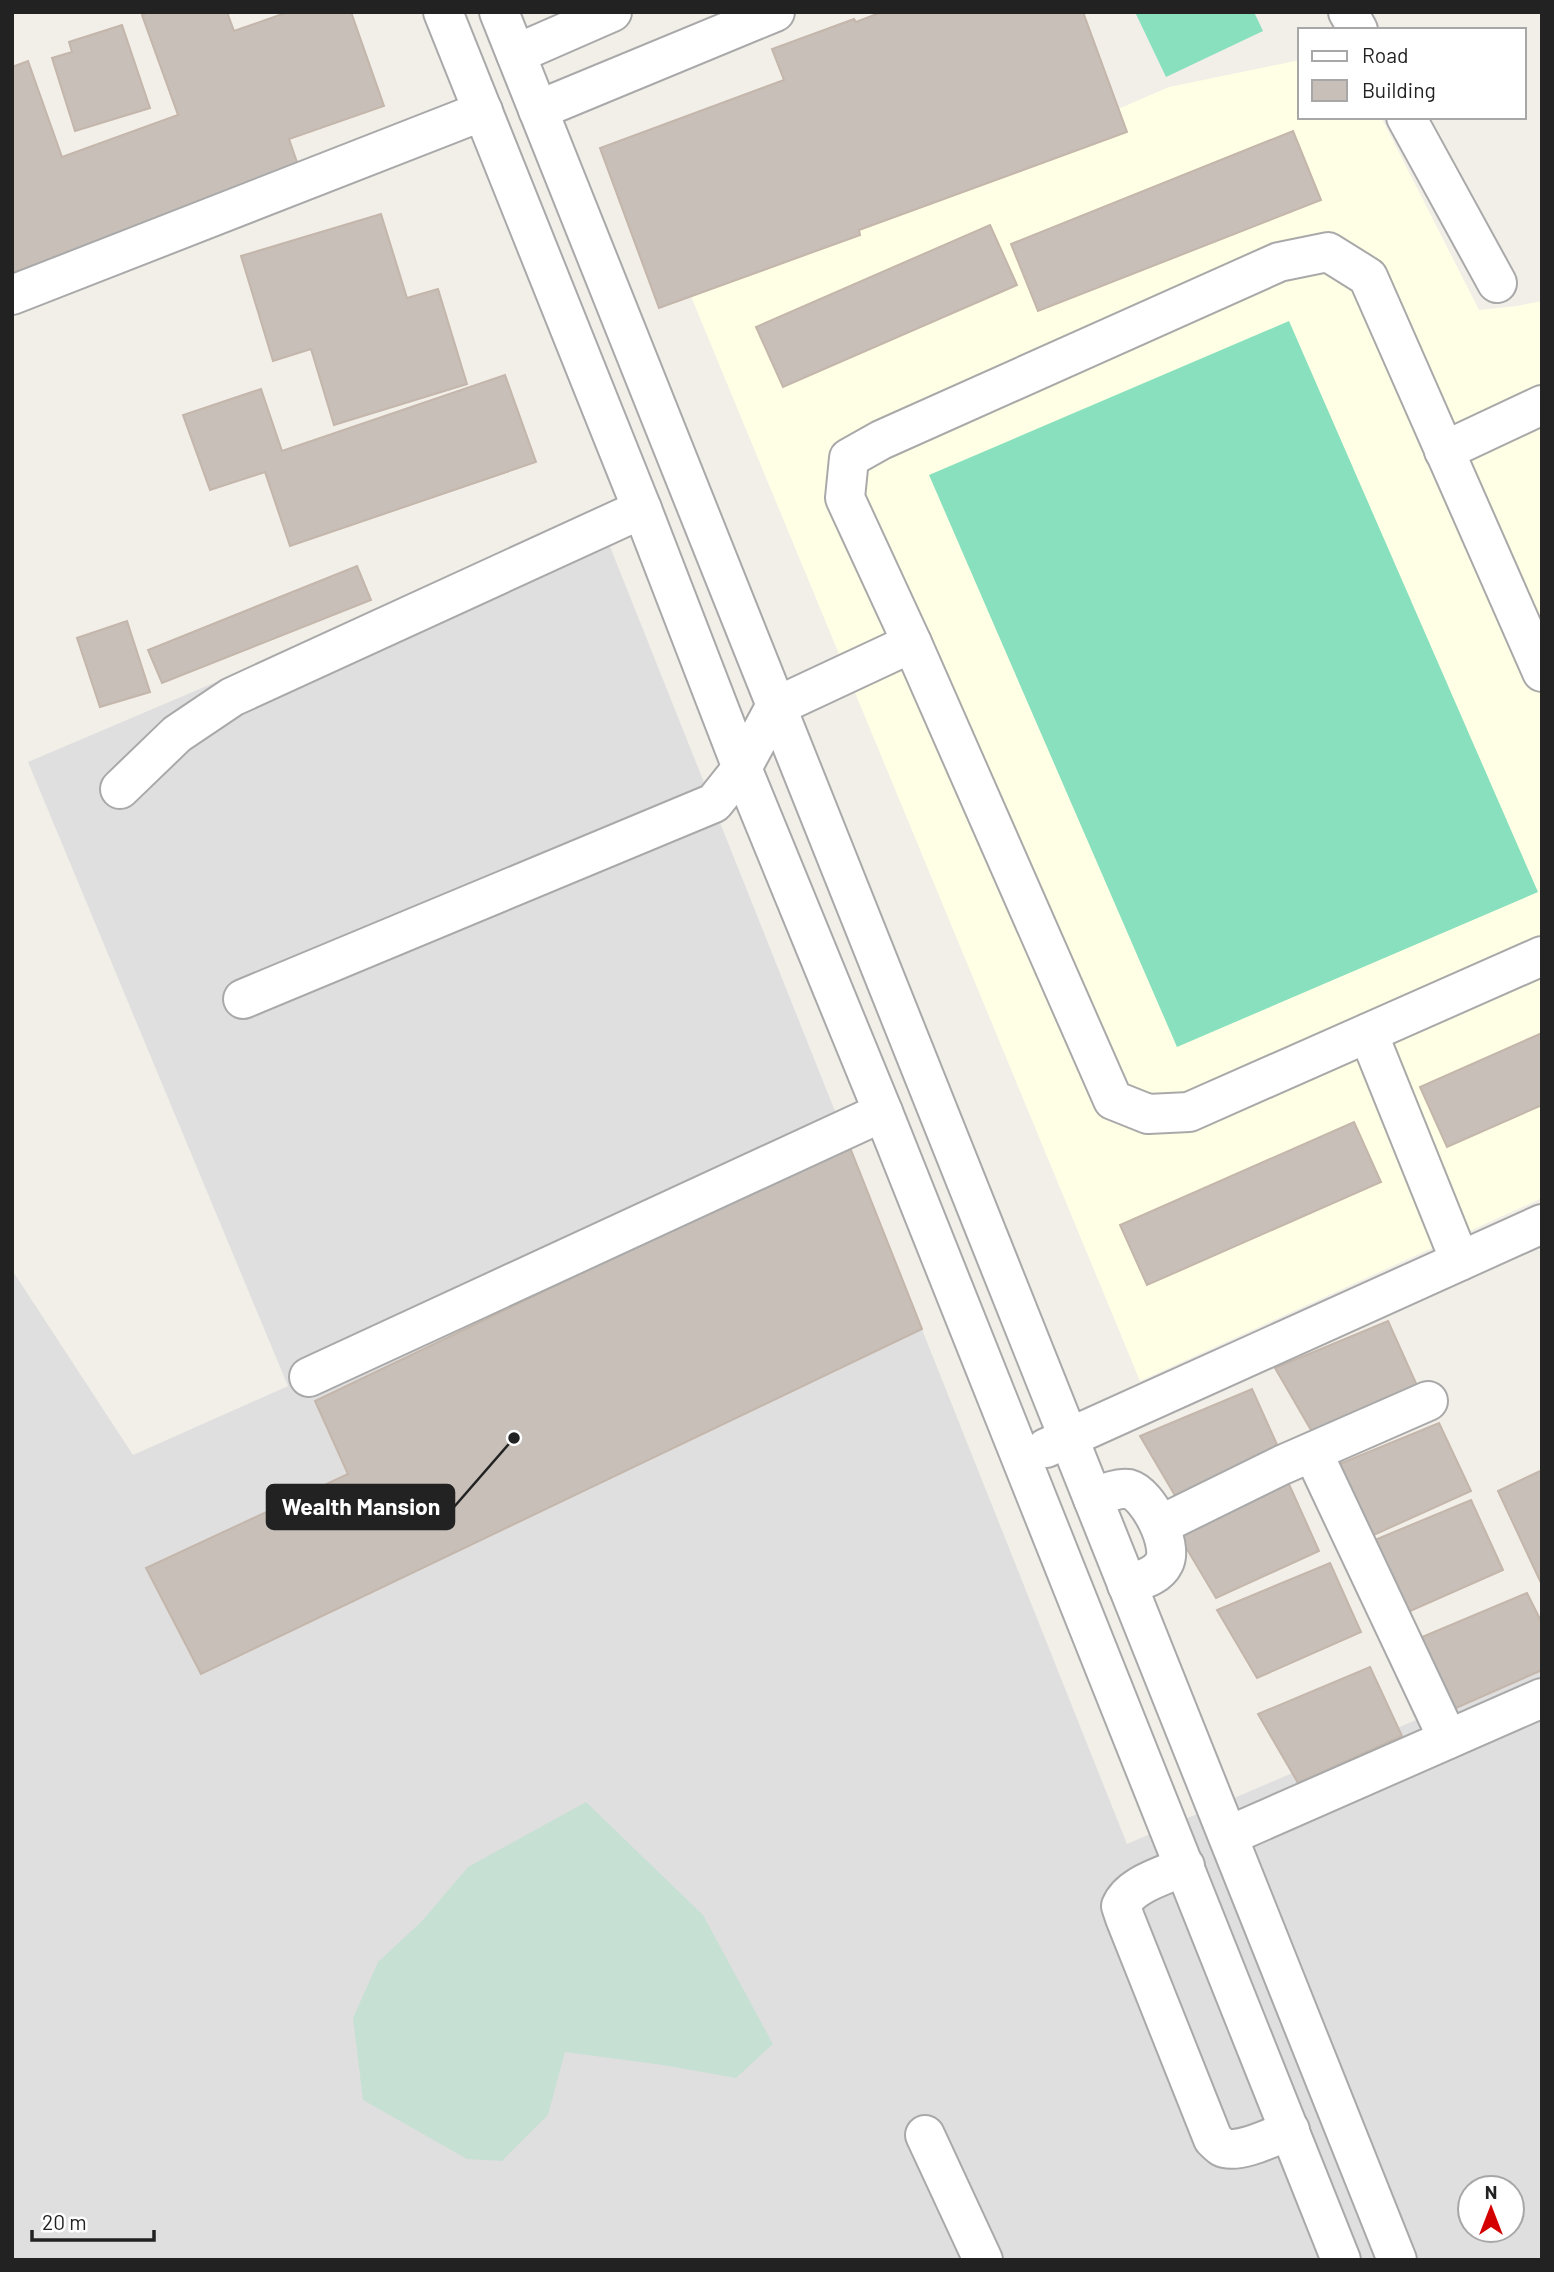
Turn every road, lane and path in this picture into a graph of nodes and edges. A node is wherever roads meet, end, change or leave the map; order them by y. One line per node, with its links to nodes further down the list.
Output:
1 (443, 12): 9 (street)
2 (499, 12): 7 (street)
3 (612, 12): 7 (street)
4 (775, 12): 8 (street)
5 (1348, 12): 6 (street)
6 (1357, 28)
7 (516, 54): 8 (street)
8 (538, 110): 18 (street)
9 (483, 111): 12 (street); 15 (street)
10 (1407, 119): 11 (street)
11 (1497, 283)
12 (12, 295)
13 (1542, 405): 14 (street)
14 (1444, 451): 16 (street); 17 (street)
15 (642, 509): 19 (street); 20 (street)
16 (912, 643): 18 (street); 23 (street)
17 (1542, 672)
18 (775, 707): 19 (street); 29 (street)
19 (742, 768): 22 (street); 24 (street)
20 (120, 789)
21 (1542, 956): 23 (street)
22 (243, 999)
23 (1368, 1033): 26 (street)
24 (883, 1112): 27 (street); 31 (street)
25 (1542, 1224): 26 (street)
26 (1460, 1261): 29 (street)
27 (310, 1377)
28 (1428, 1401): 30 (street)
29 (1069, 1438): 31 (street); 32 (street)
30 (1313, 1453): 33 (street); 36 (street)
31 (1022, 1460): 38 (street)
32 (1093, 1499): 33 (street); 34 (street)
33 (1160, 1525): 34 (street)
34 (1127, 1585): 37 (street)
35 (1542, 1698): 36 (street)
36 (1448, 1739): 37 (street)
37 (1227, 1836): 43 (street)
38 (1185, 1866): 39 (street); 39 (street)
39 (1290, 2130): 42 (street)
40 (925, 2134): 41 (street)
41 (983, 2260)
42 (1341, 2260)
43 (1397, 2260)

